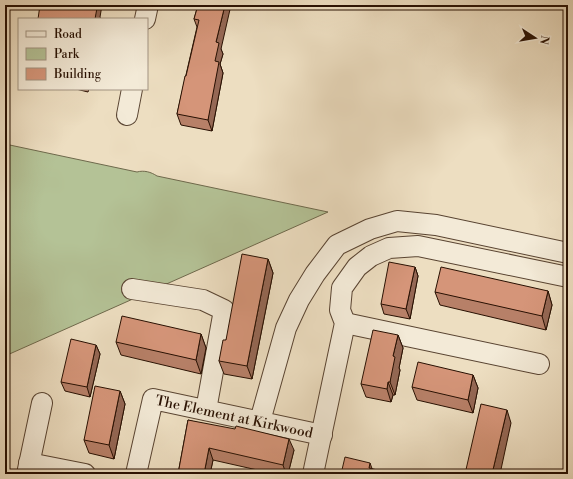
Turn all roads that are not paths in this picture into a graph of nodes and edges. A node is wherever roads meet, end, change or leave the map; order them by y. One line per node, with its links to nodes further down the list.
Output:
1 (148, 5): 2 (street)
2 (145, 18)
3 (132, 90): 4 (street)
4 (127, 115)
5 (568, 253): 6 (street)
6 (315, 274): 8 (street); 14 (street)
7 (568, 276): 8 (street)
8 (342, 288): 10 (street)
9 (132, 289): 13 (street)
10 (345, 323): 11 (street); 15 (street)
11 (539, 364)
12 (42, 403): 16 (street)
13 (206, 410): 14 (street, The Element at Kirkwood); 18 (street, The Element at Kirkwood)
14 (260, 421): 15 (street, The Element at Kirkwood)
15 (322, 434): 19 (street)
16 (28, 469): 17 (street)
17 (85, 474)
18 (136, 474)
19 (313, 474)

